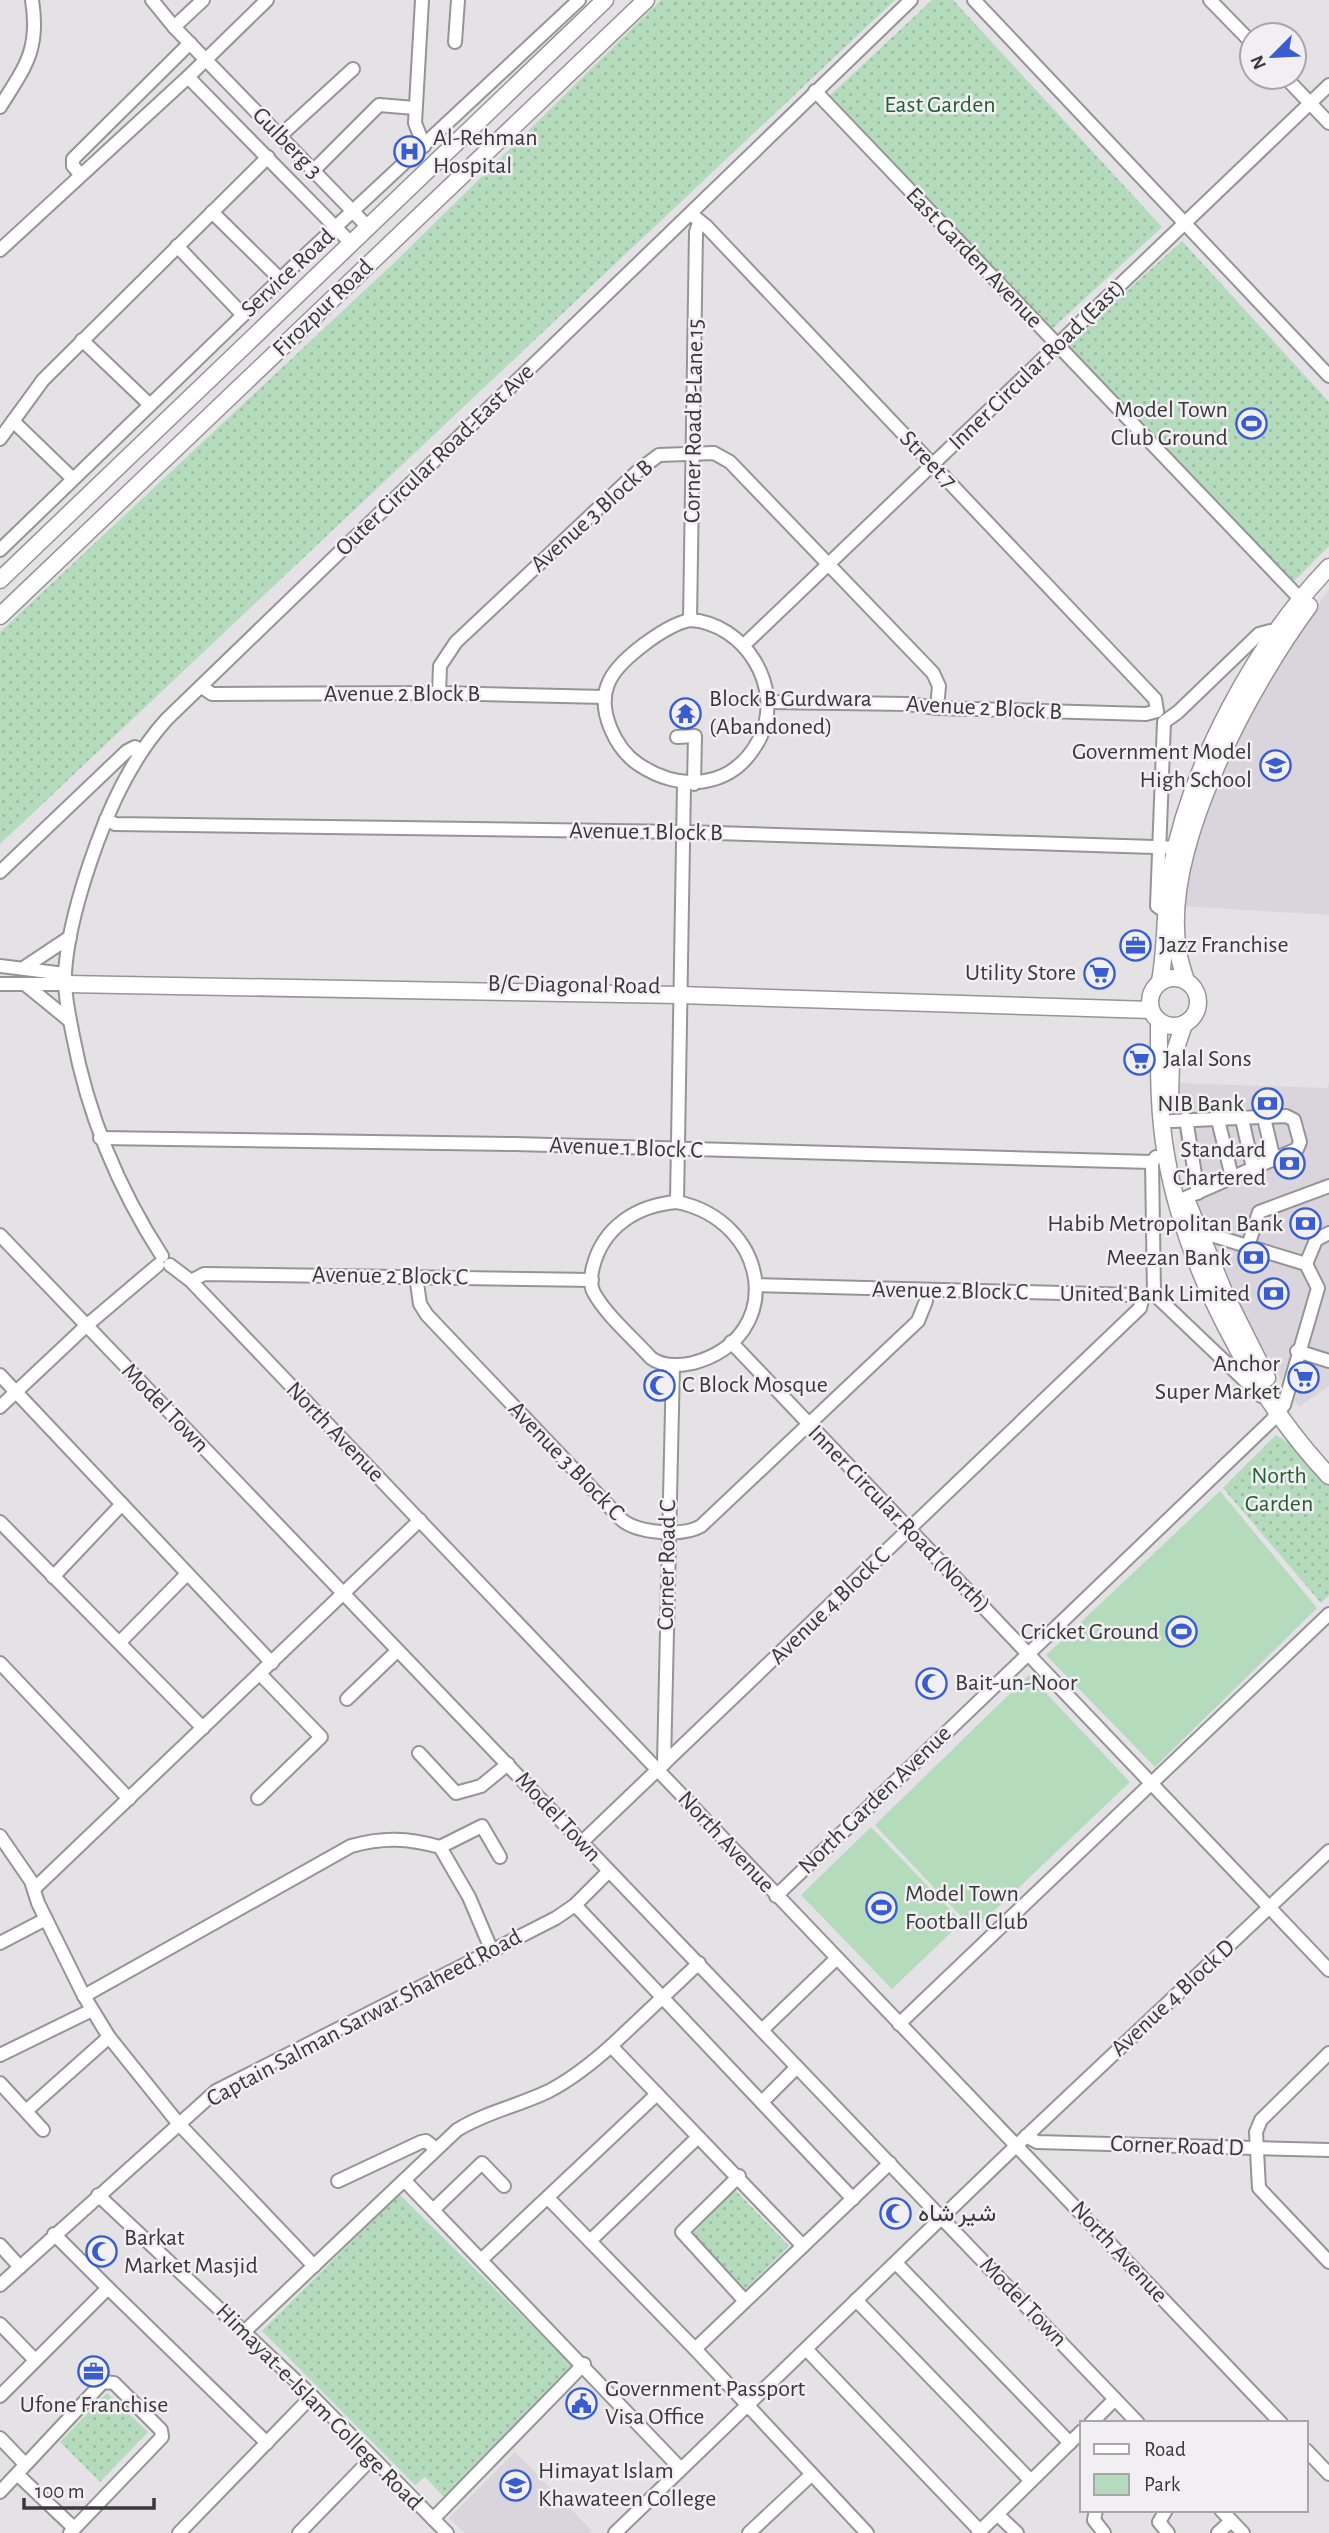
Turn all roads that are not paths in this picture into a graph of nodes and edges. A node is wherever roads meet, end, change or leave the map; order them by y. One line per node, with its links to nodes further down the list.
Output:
1 (32, 0): 24 (street)
2 (152, 0): 13 (street, Gulberg 3)
3 (203, 0): 13 (street)
4 (267, 0): 17 (street)
5 (422, 0): 25 (street)
6 (458, 0): 15 (street)
7 (605, 0): 36 (main road, Firozpur Road)
8 (646, 0): 58 (main road, Firozpur Road)
9 (911, 0): 21 (street, Outer Circular Road-East Ave)
10 (974, 0): 35 (street)
11 (1210, 0): 14 (street)
12 (570, 3): 28 (street, Service Road)
13 (174, 27): 16 (street, Gulberg 3)
14 (1238, 29)
15 (456, 42)
16 (190, 43): 17 (street, Gulberg 3); 31 (street)
17 (207, 60): 19 (street); 27 (street, Gulberg 3)
18 (353, 69): 27 (street)
19 (188, 77): 29 (street); 31 (street)
20 (1329, 85): 23 (street, Inner Circular Road (East))
21 (815, 91): 34 (street, Outer Circular Road-East Ave); 44 (street, East Garden Avenue)
22 (1298, 91): 23 (street)
23 (1310, 103): 26 (street); 35 (street, Inner Circular Road (East))
24 (0, 107)
25 (415, 108): 28 (street); 30 (street)
26 (1329, 123)
27 (280, 136): 30 (street, Gulberg 3)
28 (424, 146): 33 (street, Service Road)
29 (268, 157): 32 (street); 37 (street)
30 (314, 170): 33 (street, Gulberg 3)
31 (81, 176): 40 (street)
32 (212, 212): 39 (street); 41 (street)
33 (353, 212): 36 (street, Gulberg 3); 37 (street, Service Road)
34 (695, 219): 49 (street, Corner Road B-Lane 15); 50 (street, Street 7); 62 (street, Outer Circular Road-East Ave)
35 (1185, 222): 44 (street, Inner Circular Road (East)); 45 (street)
36 (367, 226): 38 (main road, Firozpur Road)
37 (336, 228): 38 (street); 41 (street, Service Road)
38 (350, 242): 55 (main road, Firozpur Road)
39 (177, 246): 42 (street); 43 (street)
40 (0, 250)
41 (280, 279): 42 (street, Service Road)
42 (243, 315): 46 (street, Service Road)
43 (82, 340): 46 (street); 47 (street)
44 (1058, 346): 50 (street, Inner Circular Road (East)); 57 (street, East Garden Avenue)
45 (1329, 376)
46 (150, 405): 51 (street, Service Road)
47 (13, 421): 48 (street); 51 (street)
48 (0, 439)
49 (694, 454): 53 (street, Avenue 3 Block B); 59 (street, Corner Road B-Lane 15); 63 (street, Avenue 3 Block B)
50 (933, 465): 53 (street, Inner Circular Road (East)); 67 (street, Street 7)
51 (73, 479): 52 (street, Service Road)
52 (0, 550)
53 (827, 565): 61 (street, Inner Circular Road (East)); 66 (street, Avenue 3 Block B)
54 (1329, 567): 57 (main road)
55 (0, 580)
56 (1329, 583): 57 (main road)
57 (1304, 603): 60 (main road); 74 (main road)
58 (0, 616)
59 (690, 620): 61 (street); 64 (street)
60 (1275, 635): 67 (street); 74 (main road)
61 (745, 644): 65 (street)
62 (202, 687): 63 (street, Avenue 2 Block B); 69 (street, Outer Circular Road-East Ave)
63 (439, 693): 64 (street, Avenue 2 Block B)
64 (605, 697): 70 (street)
65 (768, 702): 66 (street, Avenue 2 Block B); 70 (street)
66 (937, 708): 67 (street, Avenue 2 Block B)
67 (1162, 715): 73 (street)
68 (677, 737): 70 (street)
69 (142, 751): 71 (street, Outer Circular Road-East Ave); 75 (street)
70 (689, 784): 72 (street)
71 (106, 818): 72 (street, Avenue 1 Block B); 77 (street, Outer Circular Road-East Ave)
72 (684, 832): 73 (street, Avenue 1 Block B); 85 (street)
73 (1159, 847): 74 (street, Avenue 1 Block B); 76 (street)
74 (1182, 848): 76 (main road); 82 (main road)
75 (0, 872)
76 (1166, 912): 81 (main road)
77 (70, 937): 79 (street); 80 (street, Outer Circular Road-East Ave)
78 (0, 966): 79 (street, B/C Diagonal Road)
79 (25, 967): 80 (street, B/C Diagonal Road)
80 (65, 979): 84 (street); 85 (main road, B/C Diagonal Road); 87 (street, Outer Circular Road-East Ave)
81 (1160, 981): 82 (main road); 86 (main road)
82 (1186, 981): 88 (main road)
83 (0, 984): 84 (street)
84 (26, 985): 87 (street)
85 (680, 991): 86 (main road, B/C Diagonal Road); 94 (street)
86 (1153, 1010): 88 (main road); 95 (main road)
87 (70, 1021): 93 (street, Outer Circular Road-East Ave)
88 (1184, 1024): 91 (main road)
89 (1264, 1118): 90 (street); 96 (street); 96 (street)
90 (1241, 1119): 92 (street); 97 (street)
91 (1179, 1120): 92 (street); 100 (main road)
92 (1218, 1120): 98 (street)
93 (100, 1138): 94 (street, Avenue 1 Block C); 106 (street, Outer Circular Road-East Ave)
94 (678, 1150): 95 (street, Avenue 1 Block C); 101 (street)
95 (1159, 1158): 100 (main road); 114 (street)
96 (1273, 1160): 97 (street)
97 (1253, 1168): 98 (street)
98 (1232, 1177): 100 (street)
99 (1329, 1186): 105 (street)
100 (1187, 1198): 104 (main road)
101 (677, 1202): 109 (street); 111 (street)
102 (1329, 1233): 107 (street)
103 (0, 1235): 115 (street, Model Town)
104 (1196, 1240): 105 (street); 123 (main road)
105 (1248, 1246): 107 (street)
106 (163, 1262): 110 (street, North Avenue); 115 (street)
107 (1306, 1264): 113 (street)
108 (416, 1276): 109 (street, Avenue 2 Block C); 110 (street, Avenue 2 Block C); 131 (street, Avenue 3 Block C)
109 (592, 1280): 119 (street)
110 (191, 1281): 128 (street, North Avenue)
111 (756, 1286): 112 (street, Avenue 2 Block C); 116 (street)
112 (926, 1290): 114 (street, Avenue 2 Block C); 124 (street, Avenue 3 Block C)
113 (1323, 1290): 117 (street)
114 (1148, 1297): 123 (street); 130 (street, Avenue 4 Block C)
115 (86, 1326): 121 (street); 134 (street, Model Town)
116 (731, 1342): 119 (street); 124 (street, Inner Circular Road (North))
117 (1297, 1351): 118 (street); 123 (street)
118 (1329, 1360)
119 (673, 1365): 131 (street, Corner Road C)
120 (0, 1375): 121 (street)
121 (16, 1391): 122 (street); 127 (street)
122 (0, 1406)
123 (1281, 1409): 125 (main road); 126 (main road); 138 (street, North Garden Avenue)
124 (807, 1425): 130 (street, Inner Circular Road (North)); 131 (street, Avenue 3 Block C)
125 (1329, 1462)
126 (1329, 1476)
127 (122, 1504): 132 (street); 133 (street)
128 (420, 1520): 134 (street); 146 (street, North Avenue)
129 (0, 1522): 133 (street)
130 (910, 1529): 138 (street, Inner Circular Road (North)); 146 (street, Avenue 4 Block C)
131 (667, 1530): 146 (street, Corner Road C)
132 (186, 1575): 136 (street); 140 (street)
133 (53, 1577): 136 (street)
134 (343, 1594): 137 (street, Model Town); 140 (street)
135 (1329, 1614): 147 (street)
136 (120, 1642): 143 (street)
137 (397, 1651): 142 (street); 145 (street, Model Town)
138 (1029, 1653): 147 (street, Inner Circular Road (North)); 157 (street, North Garden Avenue)
139 (0, 1663): 149 (street)
140 (272, 1663): 141 (street)
141 (260, 1674): 143 (street); 148 (street)
142 (347, 1699)
143 (203, 1728): 149 (street)
144 (419, 1753): 145 (street)
145 (508, 1764): 151 (street, Model Town)
146 (661, 1766): 151 (street, Avenue 4 Block C); 157 (street, North Avenue)
147 (1153, 1782): 159 (street, Inner Circular Road (North)); 169 (street)
148 (258, 1798)
149 (128, 1799): 156 (street)
150 (0, 1836): 156 (street)
151 (582, 1842): 155 (street, Model Town)
152 (440, 1847): 154 (street); 162 (street); 166 (street)
153 (1329, 1851): 159 (street, Avenue 4 Block D)
154 (500, 1857)
155 (608, 1871): 158 (street, Captain Salman Sarwar Shaheed Road); 164 (street, Model Town)
156 (35, 1888): 160 (street)
157 (776, 1896): 163 (street, North Avenue)
158 (575, 1905): 162 (street, Captain Salman Sarwar Shaheed Road); 167 (street)
159 (1270, 1908): 165 (street, Inner Circular Road (North)); 183 (street, Avenue 4 Block D)
160 (46, 1919): 161 (street); 166 (street)
161 (0, 1943)
162 (492, 1951): 180 (street, Captain Salman Sarwar Shaheed Road)
163 (837, 1958): 169 (street, North Avenue); 170 (street)
164 (699, 1963): 167 (street); 170 (street, Model Town)
165 (1329, 1970)
166 (84, 1996): 168 (street)
167 (661, 1998): 172 (street); 178 (street)
168 (92, 2010): 171 (street); 174 (street)
169 (899, 2024): 183 (street, North Avenue)
170 (762, 2030): 175 (street, Model Town)
171 (108, 2037): 179 (street); 180 (street)
172 (611, 2046): 177 (street); 185 (street)
173 (1329, 2053): 184 (street)
174 (0, 2056)
175 (797, 2067): 178 (street); 187 (street, Model Town)
176 (0, 2083): 179 (street)
177 (657, 2094): 182 (street); 193 (street)
178 (762, 2102): 194 (street)
179 (26, 2111): 181 (street)
180 (178, 2123): 192 (street, Captain Salman Sarwar Shaheed Road); 204 (street)
181 (43, 2130)
182 (698, 2137): 188 (street); 198 (street)
183 (1022, 2141): 184 (street, Corner Road D); 196 (street, Avenue 4 Block D); 222 (street, North Avenue)
184 (1256, 2148): 186 (street, Corner Road D); 202 (street)
185 (436, 2149): 189 (street); 190 (street)
186 (1329, 2150)
187 (890, 2163): 194 (street); 196 (street, Model Town)
188 (739, 2176): 200 (street); 209 (street)
189 (405, 2180): 195 (street); 204 (street)
190 (338, 2181)
191 (503, 2186): 195 (street)
192 (98, 2195): 197 (street, Captain Salman Sarwar Shaheed Road); 211 (street, Himayat-e-Islam College Road)
193 (548, 2198): 198 (street); 201 (street)
194 (853, 2199): 200 (street)
195 (433, 2210): 201 (street)
196 (942, 2217): 203 (street, Avenue 4 Block D); 218 (street, Model Town)
197 (54, 2234): 205 (street, Captain Salman Sarwar Shaheed Road); 207 (street)
198 (590, 2241): 212 (street)
199 (0, 2245): 205 (street)
200 (803, 2246): 209 (street)
201 (481, 2260): 215 (street)
202 (1329, 2262)
203 (896, 2263): 208 (street, Avenue 4 Block D); 226 (street)
204 (314, 2266): 211 (street)
205 (20, 2267): 206 (street, Captain Salman Sarwar Shaheed Road)
206 (0, 2286)
207 (108, 2288): 214 (street); 225 (street)
208 (856, 2300): 213 (street, Avenue 4 Block D); 233 (street)
209 (745, 2301): 212 (street)
210 (0, 2324): 214 (street)
211 (244, 2332): 217 (street, Himayat-e-Islam College Road)
212 (695, 2349): 219 (street)
213 (806, 2349): 219 (street, Avenue 4 Block D); 242 (street)
214 (35, 2360): 216 (street)
215 (584, 2364): 229 (street); 239 (street)
216 (0, 2396)
217 (312, 2396): 225 (street); 228 (street, Himayat-e-Islam College Road)
218 (1115, 2399): 220 (street); 221 (street, Model Town)
219 (747, 2406): 229 (street, Avenue 4 Block D); 232 (street)
220 (1093, 2421)
221 (1136, 2421)
222 (1279, 2421)
223 (1080, 2433): 226 (street)
224 (0, 2438): 230 (street)
225 (267, 2443): 243 (street)
226 (1070, 2443): 233 (street)
227 (1308, 2452): 231 (street)
228 (372, 2458): 239 (street, Himayat-e-Islam College Road); 244 (street)
229 (680, 2468): 246 (street, Avenue 4 Block D)
230 (21, 2469): 234 (street); 241 (street); 241 (street)
231 (1329, 2474)
232 (811, 2475): 247 (street); 248 (street)
233 (1031, 2481): 238 (street)
234 (0, 2492)
235 (1096, 2512): 250 (street)
236 (1165, 2512): 251 (street)
237 (1223, 2512): 240 (street)
238 (998, 2515): 242 (street); 249 (street)
239 (433, 2519): 245 (street, Himayat-e-Islam College Road)
240 (1231, 2521): 252 (street); 253 (street)
241 (72, 2530)
242 (979, 2532)
243 (179, 2533)
244 (299, 2533)
245 (447, 2533)
246 (615, 2533)
247 (749, 2533)
248 (867, 2533)
249 (1017, 2533)
250 (1104, 2533)
251 (1168, 2533)
252 (1218, 2533)
253 (1242, 2533)

